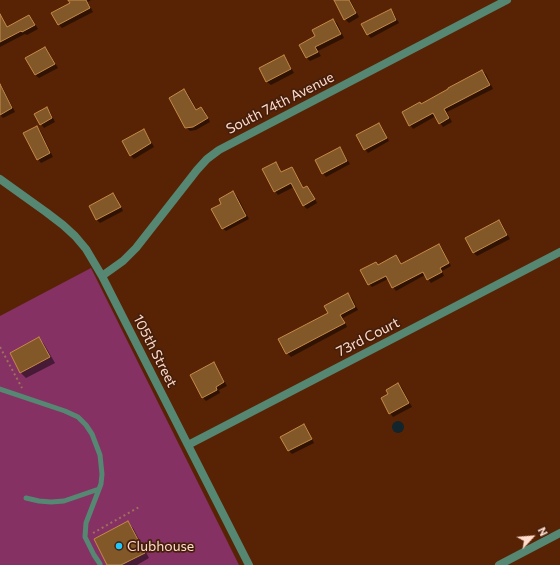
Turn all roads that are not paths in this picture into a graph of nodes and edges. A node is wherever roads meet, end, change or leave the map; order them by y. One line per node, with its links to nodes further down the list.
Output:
1 (507, 0): 4 (street, South 74th Avenue)
2 (0, 179): 4 (street, 105th Street)
3 (560, 252): 6 (street, 73rd Court)
4 (102, 276): 6 (street, 105th Street)
5 (0, 389): 7 (lane)
6 (188, 445): 11 (street, 105th Street)
7 (99, 489): 8 (lane); 10 (lane)
8 (26, 498)
9 (560, 533): 12 (street)
10 (100, 565)
11 (249, 565)
12 (500, 565)

